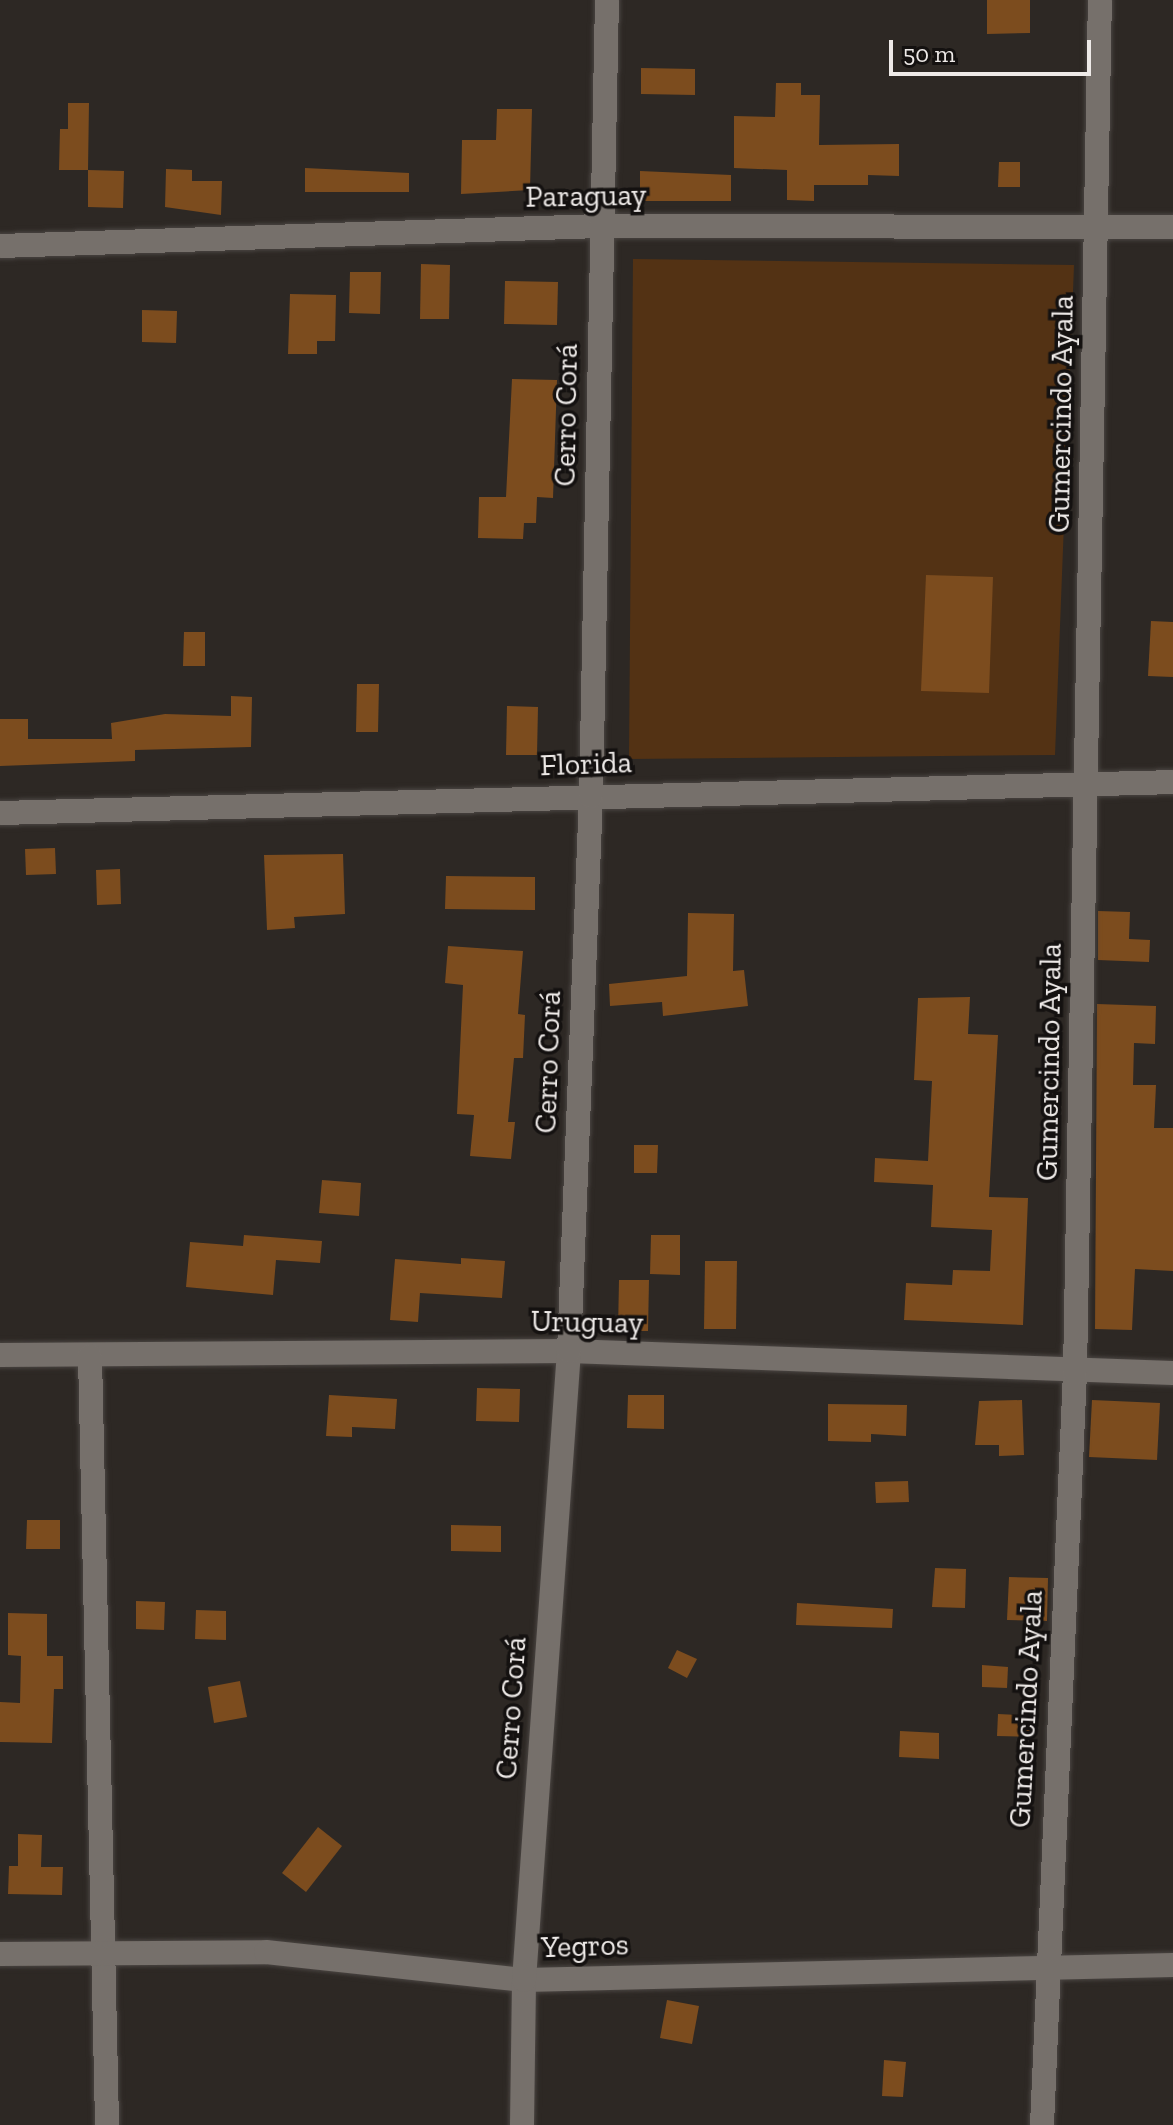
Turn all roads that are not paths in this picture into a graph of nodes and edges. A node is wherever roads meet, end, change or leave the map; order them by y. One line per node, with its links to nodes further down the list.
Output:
1 (607, 0): 3 (street, Cerro Corá)
2 (1100, 0): 5 (street, Gumercindo Ayala)
3 (601, 226): 5 (street, Paraguay); 6 (street, Paraguay); 9 (street, Cerro Corá)
4 (1173, 227): 5 (street, Paraguay)
5 (1096, 229): 8 (street, Gumercindo Ayala)
6 (0, 246)
7 (1173, 782): 8 (street, Florida)
8 (1086, 784): 9 (street, Florida); 14 (street, Gumercindo Ayala)
9 (591, 796): 10 (street, Florida); 11 (street, Cerro Corá)
10 (0, 813)
11 (569, 1351): 13 (street, Uruguay); 14 (street, Uruguay); 20 (street, Cerro Corá)
12 (0, 1355): 13 (street, Uruguay)
13 (90, 1356): 17 (street)
14 (1075, 1372): 15 (street, Uruguay); 19 (street, Gumercindo Ayala)
15 (1173, 1373)
16 (0, 1954): 17 (street, Yegros)
17 (106, 1955): 20 (street, Yegros); 21 (street)
18 (1173, 1965): 19 (street, Yegros)
19 (1046, 1966): 20 (street, Yegros); 23 (street, Gumercindo Ayala)
20 (524, 1980): 22 (street, Cerro Corá)
21 (107, 2125)
22 (522, 2125)
23 (1042, 2125)

